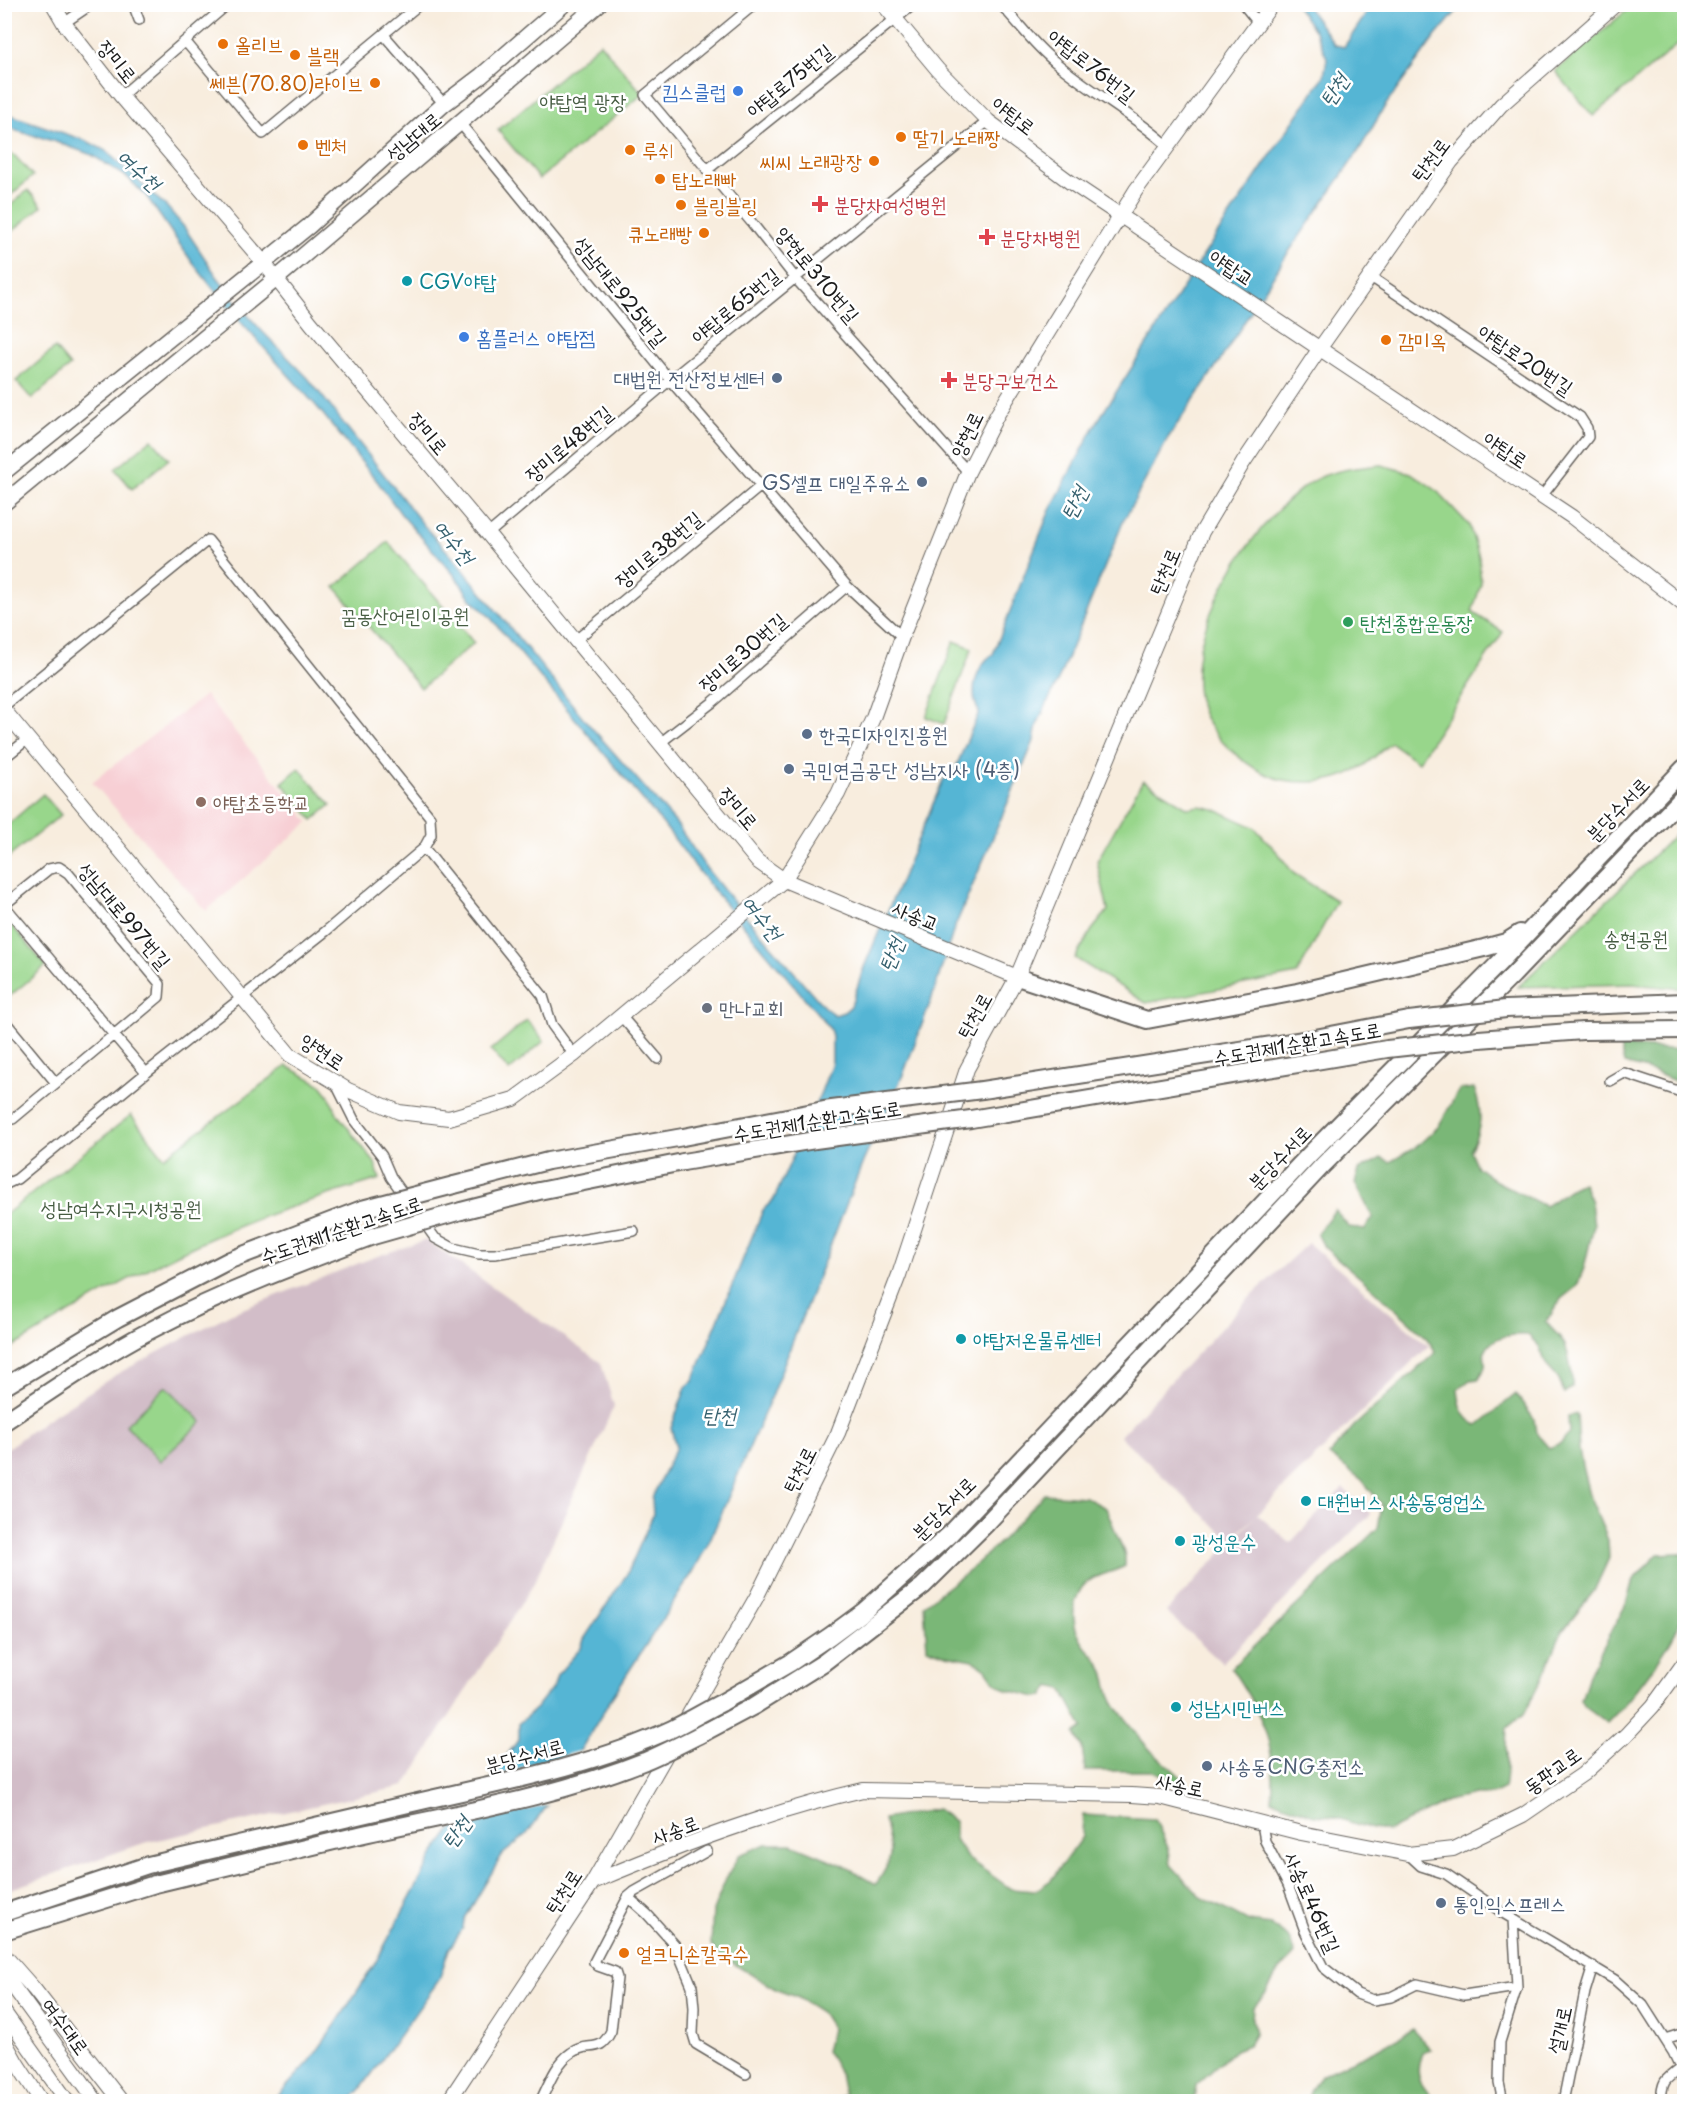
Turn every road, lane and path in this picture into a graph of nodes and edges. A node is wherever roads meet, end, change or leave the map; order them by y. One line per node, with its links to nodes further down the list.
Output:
1 (52, 4): 17 (main road, 장미로)
2 (92, 4): 17 (street)
3 (133, 4): 16 (street)
4 (228, 4): 20 (street)
5 (420, 4): 19 (street)
6 (564, 4): 22 (main road, 성남대로)
7 (599, 4): 24 (main road, 성남대로)
8 (755, 4): 26 (street, 양현로310번길)
9 (883, 4): 15 (main road, 야탑로)
10 (914, 4): 15 (street)
11 (1000, 4): 25 (street, 야탑로76번길)
12 (1243, 4): 18 (street)
13 (1616, 4): 30 (main road, 탄천로)
14 (1271, 6): 18 (main road, 양현로)
15 (894, 18): 23 (main road, 야탑로); 26 (street, 야탑로75번길)
16 (139, 20)
17 (64, 23): 21 (main road, 장미로)
18 (1259, 24): 25 (main road, 양현로)
19 (384, 34): 20 (street); 22 (street)
20 (185, 41): 21 (street)
21 (121, 96): 29 (main road, 장미로)
22 (444, 104): 29 (main road, 성남대로)
23 (988, 121): 27 (main road, 야탑로); 32 (street, 야탑로65번길)
24 (460, 123): 31 (main road, 성남대로); 35 (street, 성남대로925번길)
25 (1168, 146): 27 (main road, 양현로)
26 (707, 170): 32 (street, 양현로310번길)
27 (1121, 216): 28 (main road, 야탑로); 37 (main road, 양현로)
28 (1143, 231): 33 (main road, 야탑교)
29 (264, 263): 31 (main road, 장미로); 36 (main road, 성남대로)
30 (1371, 277): 34 (main road, 탄천로); 39 (street, 야탑로20번길)
31 (276, 279): 40 (main road, 성남대로); 41 (main road, 장미로)
32 (796, 279): 35 (street, 야탑로65번길); 37 (street, 양현로310번길)
33 (1299, 335): 34 (main road, 야탑로)
34 (1320, 348): 39 (main road, 야탑로); 59 (main road, 탄천로)
35 (670, 380): 38 (street, 성남대로925번길); 41 (street, 장미로48번길)
36 (4, 472)
37 (968, 472): 44 (main road, 양현로)
38 (762, 485): 42 (street, 성남대로925번길); 45 (street, 장미로38번길)
39 (1542, 496): 43 (main road, 야탑로)
40 (4, 503)
41 (488, 534): 45 (main road, 장미로)
42 (847, 585): 44 (street, 성남대로925번길); 48 (street, 장미로30번길)
43 (1684, 604)
44 (902, 637): 55 (main road, 양현로)
45 (576, 640): 48 (main road, 장미로)
46 (4, 708): 47 (main road, 양현로); 54 (street)
47 (28, 739): 49 (street); 60 (main road, 양현로)
48 (660, 743): 55 (main road, 장미로)
49 (4, 758)
50 (1684, 759): 53 (highway)
51 (1684, 768): 53 (highway, 분당수서로)
52 (1684, 796): 86 (highway, 분당수서로, bridge)
53 (1641, 813): 58 (highway, 분당수서로)
54 (424, 848): 60 (street); 66 (street)
55 (784, 880): 56 (main road, 장미로); 62 (main road, 양현로)
56 (822, 897): 59 (main road, 사송교)
57 (4, 905): 65 (street, 성남대로997번길); 65 (street, 성남대로997번길)
58 (1541, 919): 59 (highway); 84 (highway, 분당수서로, bridge)
59 (1017, 977): 82 (main road, 탄천로)
60 (242, 996): 68 (street); 70 (main road, 양현로)
61 (1684, 1002): 76 (highway, 수도권제1순환고속도로, bridge)
62 (621, 1016): 66 (main road, 양현로); 67 (street)
63 (4, 1020): 71 (street)
64 (1684, 1030): 77 (highway, 수도권제1순환고속도로, bridge)
65 (114, 1035): 68 (street, 성남대로997번길); 71 (street, 성남대로997번길)
66 (574, 1055): 70 (main road, 양현로)
67 (658, 1059)
68 (146, 1073): 74 (street)
69 (1610, 1081): 72 (street)
70 (335, 1082): 75 (street)
71 (56, 1083): 73 (street, 성남대로997번길)
72 (1684, 1093)
73 (4, 1118)
74 (4, 1185)
75 (634, 1231)
76 (4, 1388)
77 (4, 1422)
78 (1684, 1663): 81 (main road, 동판교로)
79 (1262, 1824): 81 (main road, 사송로); 82 (main road, 사송로); 90 (street, 사송로46번길)
80 (707, 1851): 83 (street)
81 (1408, 1854): 85 (street, 사송로)
82 (593, 1882): 97 (main road, 탄천로)
83 (628, 1898): 96 (street); 102 (street)
84 (4, 1912)
85 (1513, 1919): 88 (street, 사송로); 90 (street)
86 (10, 1929)
87 (4, 1955): 101 (main road)
88 (1593, 1966): 93 (street, 사송로); 104 (street, 설개로)
89 (4, 1974): 100 (main road, 여수대로)
90 (1517, 1987): 103 (street)
91 (4, 2012): 99 (main road)
92 (1684, 2032): 93 (street)
93 (1665, 2039): 95 (street, 사송로)
94 (4, 2040): 98 (main road)
95 (1683, 2071): 105 (street)
96 (746, 2074)
97 (452, 2100)
98 (42, 2102)
99 (68, 2102)
100 (97, 2102)
101 (122, 2102)
102 (540, 2102)
103 (1503, 2102)
104 (1563, 2102)
105 (1661, 2102)

